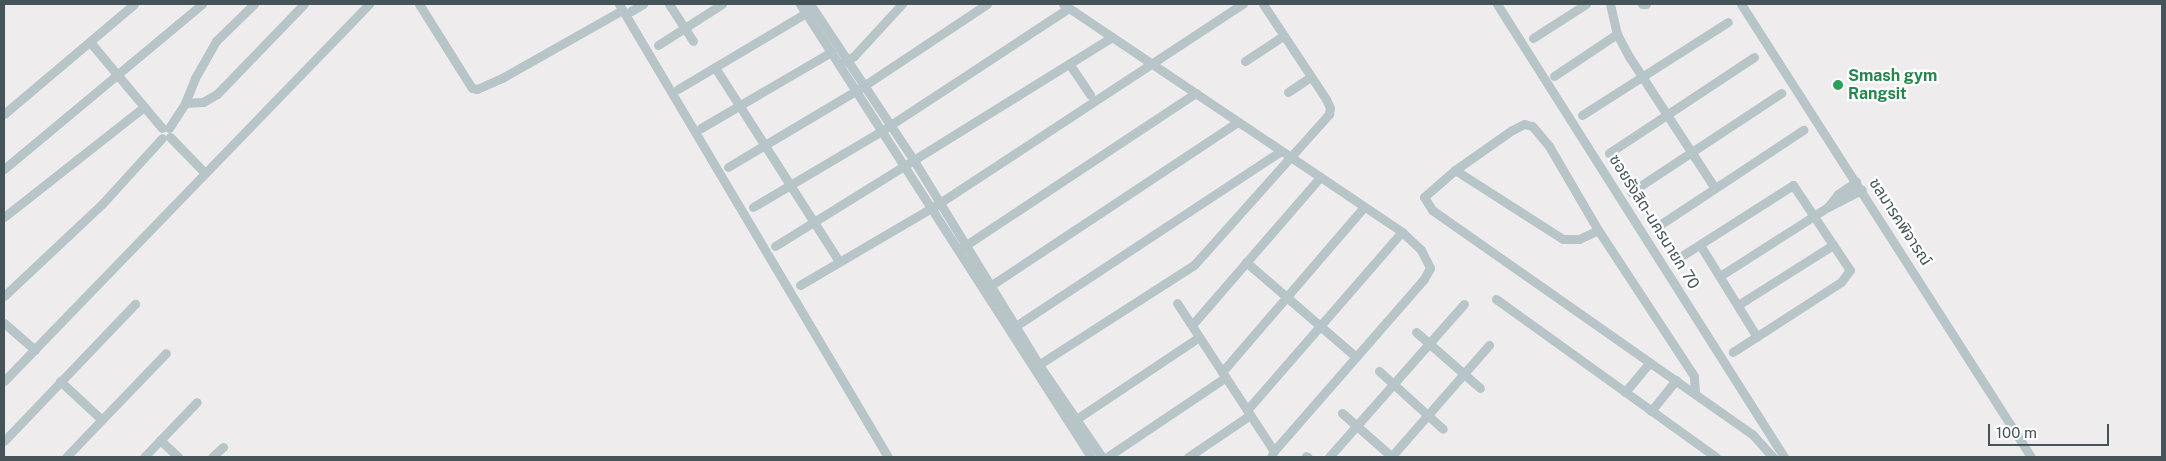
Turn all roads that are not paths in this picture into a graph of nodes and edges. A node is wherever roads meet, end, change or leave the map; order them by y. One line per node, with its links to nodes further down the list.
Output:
1 (134, 4): 30 (street)
2 (202, 4): 39 (street)
3 (254, 4): 49 (street)
4 (304, 4): 49 (street)
5 (369, 4): 69 (street)
6 (419, 4): 21 (street)
7 (643, 4): 21 (street)
8 (669, 4): 24 (street)
9 (722, 4): 24 (street)
10 (800, 4): 22 (street)
11 (810, 4): 35 (street)
12 (902, 4): 35 (street)
13 (987, 4): 43 (street)
14 (1244, 4): 36 (street)
15 (1263, 4): 26 (street)
16 (1497, 4): 154 (street, ซอยรังสิต-นครนายก 70)
17 (1586, 4): 28 (street)
18 (1610, 4): 25 (street)
19 (1741, 4): 71 (street, ชลมารคพิจารณ์)
20 (1066, 6): 27 (street); 57 (street)
21 (624, 8): 145 (street)
22 (806, 13): 32 (street); 38 (street)
23 (1728, 22): 41 (street)
24 (685, 28): 29 (street); 31 (street)
25 (1617, 34): 40 (street); 41 (street)
26 (1283, 36): 34 (street); 42 (street)
27 (1111, 38): 36 (street); 37 (street)
28 (1533, 38)
29 (693, 41)
30 (90, 42): 39 (street); 52 (street)
31 (658, 45)
32 (831, 52): 35 (street); 51 (street)
33 (1754, 57): 53 (street)
34 (1245, 61)
35 (843, 62): 43 (street)
36 (1153, 64): 46 (street); 76 (street)
37 (1070, 65): 48 (street); 64 (street)
38 (716, 69): 44 (street); 51 (street)
39 (117, 74): 50 (street); 67 (street)
40 (1554, 76)
41 (1641, 76): 53 (street); 54 (street)
42 (1310, 77): 45 (street); 62 (street)
43 (859, 88): 57 (street); 60 (street)
44 (678, 90)
45 (1288, 92)
46 (1196, 93): 55 (street); 89 (street)
47 (1781, 93): 61 (street)
48 (1090, 96)
49 (185, 103): 59 (street)
50 (144, 107): 59 (street); 81 (street)
51 (738, 107): 56 (street); 60 (street)
52 (4, 114)
53 (1666, 114): 61 (street); 63 (street)
54 (1582, 115)
55 (1238, 122): 62 (street); 95 (street)
56 (701, 128)
57 (886, 128): 64 (street); 65 (street); 72 (street)
58 (1803, 130): 73 (street)
59 (166, 133): 69 (street); 96 (street)
60 (764, 146): 66 (street); 72 (street)
61 (1691, 151): 73 (street); 75 (street)
62 (1285, 153): 70 (street); 106 (street); 117 (street)
63 (1609, 153)
64 (913, 159): 65 (street); 76 (street)
65 (904, 164): 76 (street); 82 (street)
66 (728, 167)
67 (4, 169)
68 (1455, 170): 84 (street); 84 (street); 116 (street)
69 (205, 173): 112 (street)
70 (1320, 177): 78 (street); 92 (street)
71 (1856, 182): 74 (street, ชลมารคพิจารณ์); 79 (street)
72 (790, 185): 77 (street); 82 (street)
73 (1714, 187): 83 (street)
74 (1862, 190): 79 (street); 155 (street, ชลมารคพิจารณ์)
75 (1631, 192)
76 (935, 206): 89 (street); 91 (street)
77 (753, 207)
78 (1364, 207): 85 (street); 97 (street)
79 (1828, 207): 80 (street)
80 (1814, 216): 86 (street); 87 (street); 93 (street)
81 (4, 217)
82 (815, 222): 88 (street); 91 (street)
83 (1654, 228)
84 (1598, 230): 127 (street)
85 (1402, 232): 105 (street); 115 (street)
86 (1700, 244): 90 (street); 93 (street)
87 (1833, 245): 102 (street); 109 (street)
88 (775, 246)
89 (962, 248): 95 (street)
90 (1680, 257)
91 (839, 261): 94 (street)
92 (1246, 262): 97 (street); 104 (street)
93 (1720, 276): 102 (street)
94 (800, 285)
95 (987, 287): 106 (street)
96 (4, 296)
97 (1286, 297): 105 (street); 119 (street)
98 (1496, 298): 126 (street)
99 (1177, 303): 104 (street)
100 (135, 304): 123 (street)
101 (1464, 304): 110 (street)
102 (1738, 306): 109 (street)
103 (4, 323): 112 (street)
104 (1192, 325): 108 (street)
105 (1320, 326): 115 (street); 130 (street)
106 (1012, 328): 117 (street)
107 (1416, 332): 110 (street)
108 (1199, 337): 119 (street); 134 (street)
109 (1757, 337): 113 (street)
110 (1430, 344): 120 (street); 124 (street)
111 (1489, 345): 120 (street)
112 (35, 350): 122 (street)
113 (1733, 352)
114 (166, 353): 133 (street)
115 (1356, 357): 140 (street)
116 (1649, 363): 121 (street); 126 (street)
117 (1032, 368): 134 (street)
118 (1379, 371): 124 (street)
119 (1224, 374): 130 (street); 148 (street)
120 (1464, 374): 125 (street); 132 (street)
121 (1676, 380): 127 (street); 129 (street)
122 (4, 381)
123 (60, 381): 133 (street); 138 (street)
124 (1393, 385): 132 (street); 135 (street)
125 (1480, 388)
126 (1625, 392): 129 (street)
127 (1695, 392): 153 (street)
128 (197, 402): 137 (street)
129 (1651, 411): 152 (street)
130 (1249, 413): 140 (street); 149 (street)
131 (1342, 413): 135 (street)
132 (1428, 416): 136 (street); 151 (street)
133 (102, 420): 141 (street)
134 (1074, 421): 146 (street); 147 (street)
135 (1356, 426): 150 (street); 151 (street)
136 (1443, 429)
137 (160, 440): 142 (street); 143 (street)
138 (4, 441)
139 (222, 447): 144 (street)
140 (1273, 454)
141 (66, 457)
142 (144, 457)
143 (178, 457)
144 (212, 457)
145 (888, 457)
146 (1091, 457)
147 (1102, 457)
148 (1107, 457)
149 (1188, 457)
150 (1329, 457)
151 (1391, 457)
152 (1716, 457)
153 (1773, 457)
154 (1784, 457)
155 (2031, 457)

